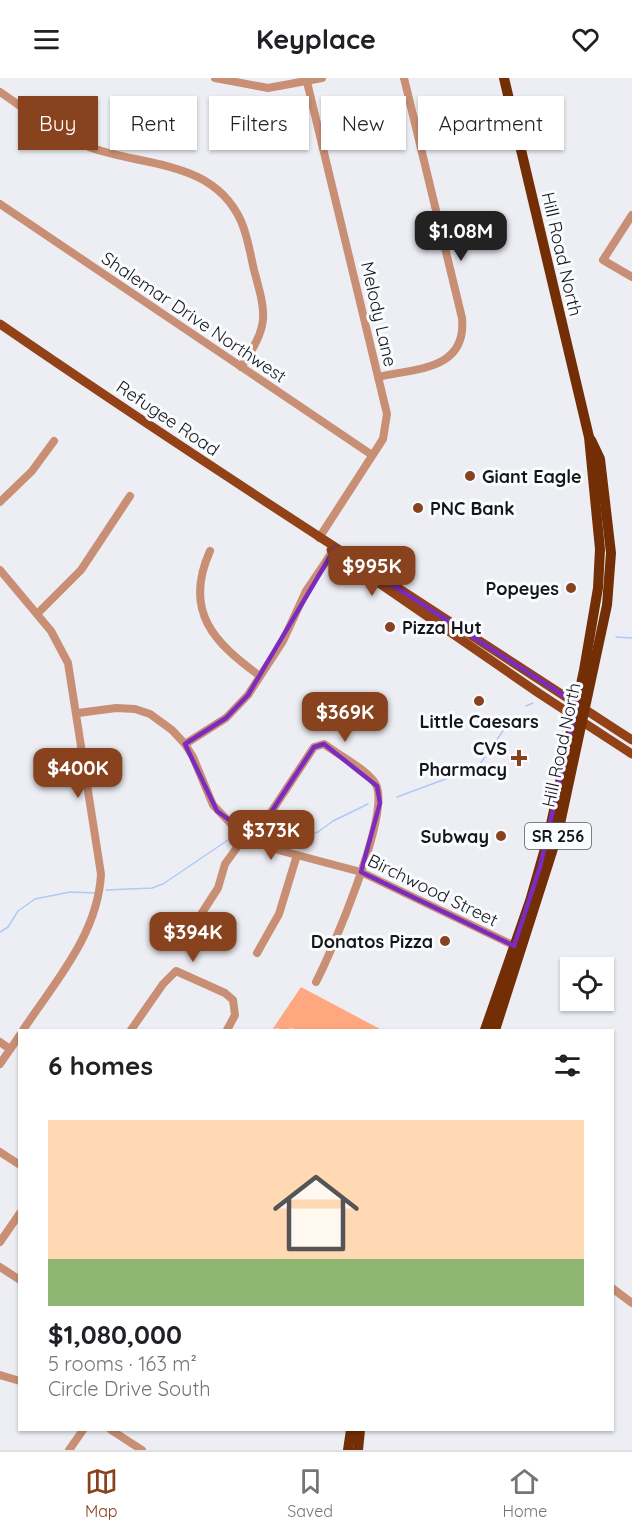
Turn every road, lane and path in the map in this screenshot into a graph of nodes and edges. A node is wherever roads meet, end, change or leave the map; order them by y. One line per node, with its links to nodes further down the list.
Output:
1 (215, 78): 5 (street)
2 (322, 78): 5 (street)
3 (404, 78): 12 (street)
4 (504, 78): 24 (highway, Hill Road North / SR 256)
5 (308, 82): 12 (street, Melody Lane)
6 (0, 92): 11 (street)
7 (0, 204): 11 (street, Shalemar Drive Northwest)
8 (632, 215): 9 (street)
9 (632, 277)
10 (0, 324): 17 (main road, Refugee Road)
11 (241, 367): 14 (street, Shalemar Drive Northwest)
12 (378, 377): 14 (street, Melody Lane)
13 (54, 441): 16 (street)
14 (372, 455): 17 (street, Melody Lane)
15 (130, 496): 21 (street)
16 (0, 502)
17 (319, 538): 18 (main road, Refugee Road)
18 (334, 550): 22 (street); 24 (main road, Refugee Road); 24 (main road, Refugee Road)
19 (210, 551): 22 (street)
20 (0, 570): 21 (street)
21 (37, 614): 23 (street)
22 (260, 676): 26 (street)
23 (78, 713): 26 (street, Birchwood Street); 37 (street)
24 (579, 713): 25 (main road, Refugee Road); 27 (main road, Refugee Road); 28 (main road, Refugee Road); 34 (highway, Hill Road North / SR 256); 41 (highway, Hill Road North / SR 256)
25 (632, 740)
26 (184, 744): 29 (street, Birchwood Street)
27 (632, 748)
28 (632, 754)
29 (246, 835): 30 (street, Birchwood Street); 33 (street)
30 (254, 838): 31 (street, Birchwood Street); 32 (street)
31 (297, 855): 32 (street, Birchwood Street); 35 (street)
32 (361, 872): 34 (street, Birchwood Street); 36 (street)
33 (198, 919)
34 (516, 947): 40 (highway, Hill Road North / SR 256)
35 (257, 953)
36 (316, 982)
37 (24, 1029)
38 (132, 1029): 39 (street)
39 (228, 1029)
40 (485, 1029)
41 (495, 1029)
42 (18, 1038): 44 (street)
43 (0, 1042): 44 (street)
44 (10, 1049): 45 (street)
45 (0, 1064)
46 (0, 1152): 47 (street)
47 (18, 1164)
48 (18, 1216): 49 (street)
49 (0, 1242)
50 (0, 1267): 51 (street)
51 (18, 1279)
52 (614, 1290): 53 (street)
53 (632, 1303)
54 (0, 1375): 55 (street)
55 (18, 1381)
56 (82, 1431): 60 (street)
57 (115, 1431): 61 (street)
58 (351, 1431): 62 (highway)
59 (360, 1431): 63 (highway)
60 (69, 1450)
61 (142, 1450)
62 (348, 1450)
63 (358, 1450)

